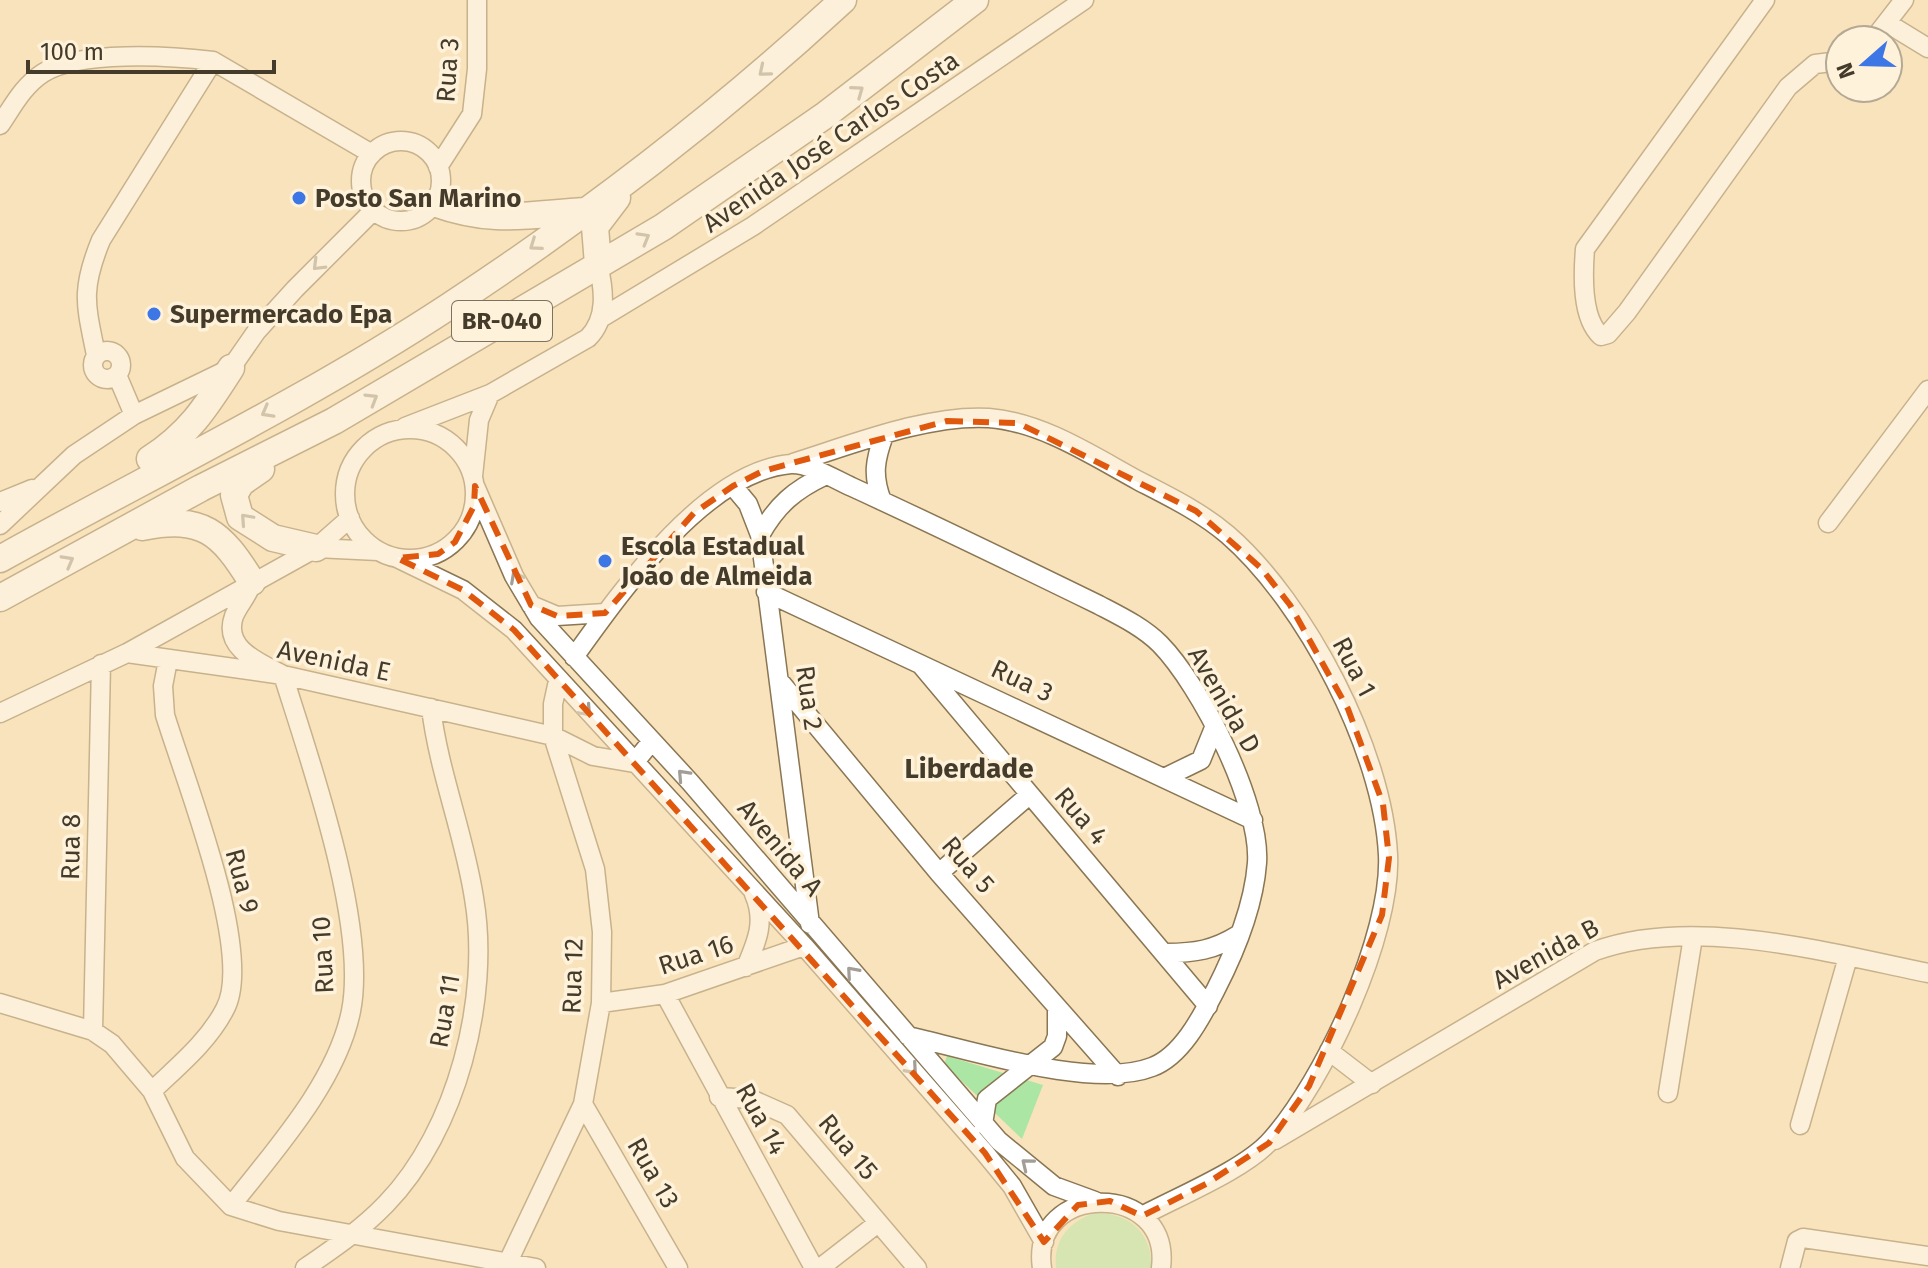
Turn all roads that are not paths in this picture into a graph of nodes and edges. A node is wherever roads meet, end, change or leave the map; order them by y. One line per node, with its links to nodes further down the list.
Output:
1 (477, 0): 13 (street, Rua 3)
2 (843, 0): 14 (highway, BR-040, one-way to 14)
3 (975, 0): 18 (highway, BR-040, one-way to 3)
4 (1084, 0): 19 (street, Avenida José Carlos Costa)
5 (1765, 0): 10 (street)
6 (1904, 0): 7 (street)
7 (1887, 23): 8 (street)
8 (1928, 48)
9 (213, 61): 11 (street); 12 (street); 23 (street)
10 (1824, 63)
11 (2, 119)
12 (368, 159): 13 (street); 16 (street)
13 (434, 161): 15 (street)
14 (635, 177): 17 (highway, BR-040); 18 (highway)
15 (434, 203): 16 (street); 17 (highway)
16 (374, 210): 20 (street, one-way to 20)
17 (584, 211): 43 (highway, BR-040, one-way to 43)
18 (598, 264): 19 (street); 24 (highway, BR-040, one-way to 18)
19 (601, 318): 22 (street, Avenida José Carlos Costa)
20 (231, 368): 23 (street); 39 (highway)
21 (1928, 390): 35 (street)
22 (490, 394): 25 (street, Avenida José Carlos Costa); 29 (street)
23 (134, 415): 30 (street)
24 (334, 421): 37 (highway, BR-040); 40 (highway, one-way to 24)
25 (395, 430): 29 (street); 34 (street)
26 (884, 435): 27 (street, Rua 1); 32 (street); 83 (street, Rua 1)
27 (793, 463): 28 (street, Avenida D); 31 (street)
28 (826, 475): 32 (street, Avenida D); 38 (street)
29 (474, 482): 42 (street); 47 (street, Avenida A, one-way to 29)
30 (42, 484): 33 (street); 36 (street)
31 (733, 486): 38 (street, Rua 2); 48 (street)
32 (882, 501): 59 (street, Avenida D)
33 (0, 502)
34 (350, 518): 40 (street); 41 (street)
35 (1828, 523)
36 (0, 525)
37 (122, 531): 44 (highway); 46 (highway, BR-040, one-way to 37)
38 (760, 535): 45 (street, Rua 2)
39 (0, 542)
40 (316, 548): 41 (street); 44 (street)
41 (378, 551): 42 (street)
42 (397, 558): 55 (street, Avenida A)
43 (0, 559)
44 (252, 582): 49 (street); 54 (street)
45 (766, 592): 52 (street, Rua 3); 56 (street, Rua 2)
46 (0, 598)
47 (531, 605): 48 (street); 50 (street, Avenida A)
48 (605, 613): 50 (street)
49 (127, 653): 51 (street, Avenida E); 53 (street)
50 (574, 657): 61 (street, Avenida A)
51 (168, 660): 54 (street, Avenida E); 87 (street, Rua 9)
52 (916, 660): 63 (street, Rua 3); 64 (street, Rua 4)
53 (101, 664): 58 (street); 81 (street, Rua 8)
54 (283, 675): 57 (street, Avenida E); 95 (street, Rua 10)
55 (558, 681): 60 (street, Rua 12); 62 (street, Avenida A, one-way to 62)
56 (782, 684): 66 (street, Rua 5); 68 (street, Rua 2)
57 (431, 708): 60 (street, Avenida E); 98 (street, Rua 11)
58 (0, 713)
59 (1214, 728): 63 (street); 65 (street, Avenida D)
60 (553, 736): 62 (street, Avenida E); 78 (street, Rua 12)
61 (652, 741): 62 (street); 68 (street, Avenida A, one-way to 61)
62 (634, 763): 67 (street, Avenida A)
63 (1164, 778): 65 (street, Rua 3)
64 (1028, 796): 66 (street); 72 (street, Rua 4)
65 (1253, 820): 69 (street, Avenida D)
66 (939, 873): 80 (street, Rua 5)
67 (752, 889): 71 (street, Avenida A); 74 (street)
68 (810, 924): 82 (street, Avenida A, one-way to 68)
69 (1238, 935): 72 (street); 79 (street, Avenida D)
70 (1693, 937): 73 (street, Avenida B); 86 (street, Avenida B); 88 (street)
71 (804, 946): 74 (street, Rua 16); 99 (street, Avenida A, one-way to 99)
72 (1166, 953): 79 (street, Rua 4)
73 (1848, 957): 75 (street, Avenida B); 92 (street)
74 (746, 967): 76 (street, Rua 16)
75 (1928, 973)
76 (665, 994): 78 (street, Rua 16); 89 (street, Rua 14)
77 (0, 1003): 81 (street)
78 (601, 1003): 90 (street, Rua 12)
79 (1208, 1006): 85 (street, Avenida D)
80 (1057, 1008): 84 (street); 85 (street, Rua 5)
81 (93, 1031): 87 (street)
82 (908, 1036): 84 (street, Avenida D); 91 (street, Avenida A)
83 (1329, 1051): 86 (street); 93 (street, Rua 1)
84 (1033, 1063): 85 (street, Avenida D); 91 (street)
85 (1118, 1076)
86 (1372, 1084): 93 (street, Avenida B)
87 (152, 1091): 95 (street)
88 (1668, 1093)
89 (719, 1097): 97 (street, Rua 15); 105 (street, Rua 14)
90 (583, 1104): 101 (street, Rua 12); 104 (street, Rua 13)
91 (983, 1124): 94 (street, Avenida A, one-way to 91)
92 (1800, 1125)
93 (1269, 1143): 96 (street, Rua 1)
94 (1095, 1201): 96 (street, Avenida A); 99 (street)
95 (231, 1206): 98 (street)
96 (1142, 1216): 108 (street)
97 (878, 1223): 105 (street); 106 (street, Rua 15)
98 (353, 1234): 101 (street); 102 (street, Rua 11)
99 (1044, 1242): 107 (street)
100 (1928, 1256): 109 (street)
101 (508, 1262): 103 (street)
102 (305, 1268)
103 (536, 1268)
104 (678, 1268)
105 (817, 1268)
106 (917, 1268)
107 (1042, 1268)
108 (1161, 1268)
109 (1790, 1268)

